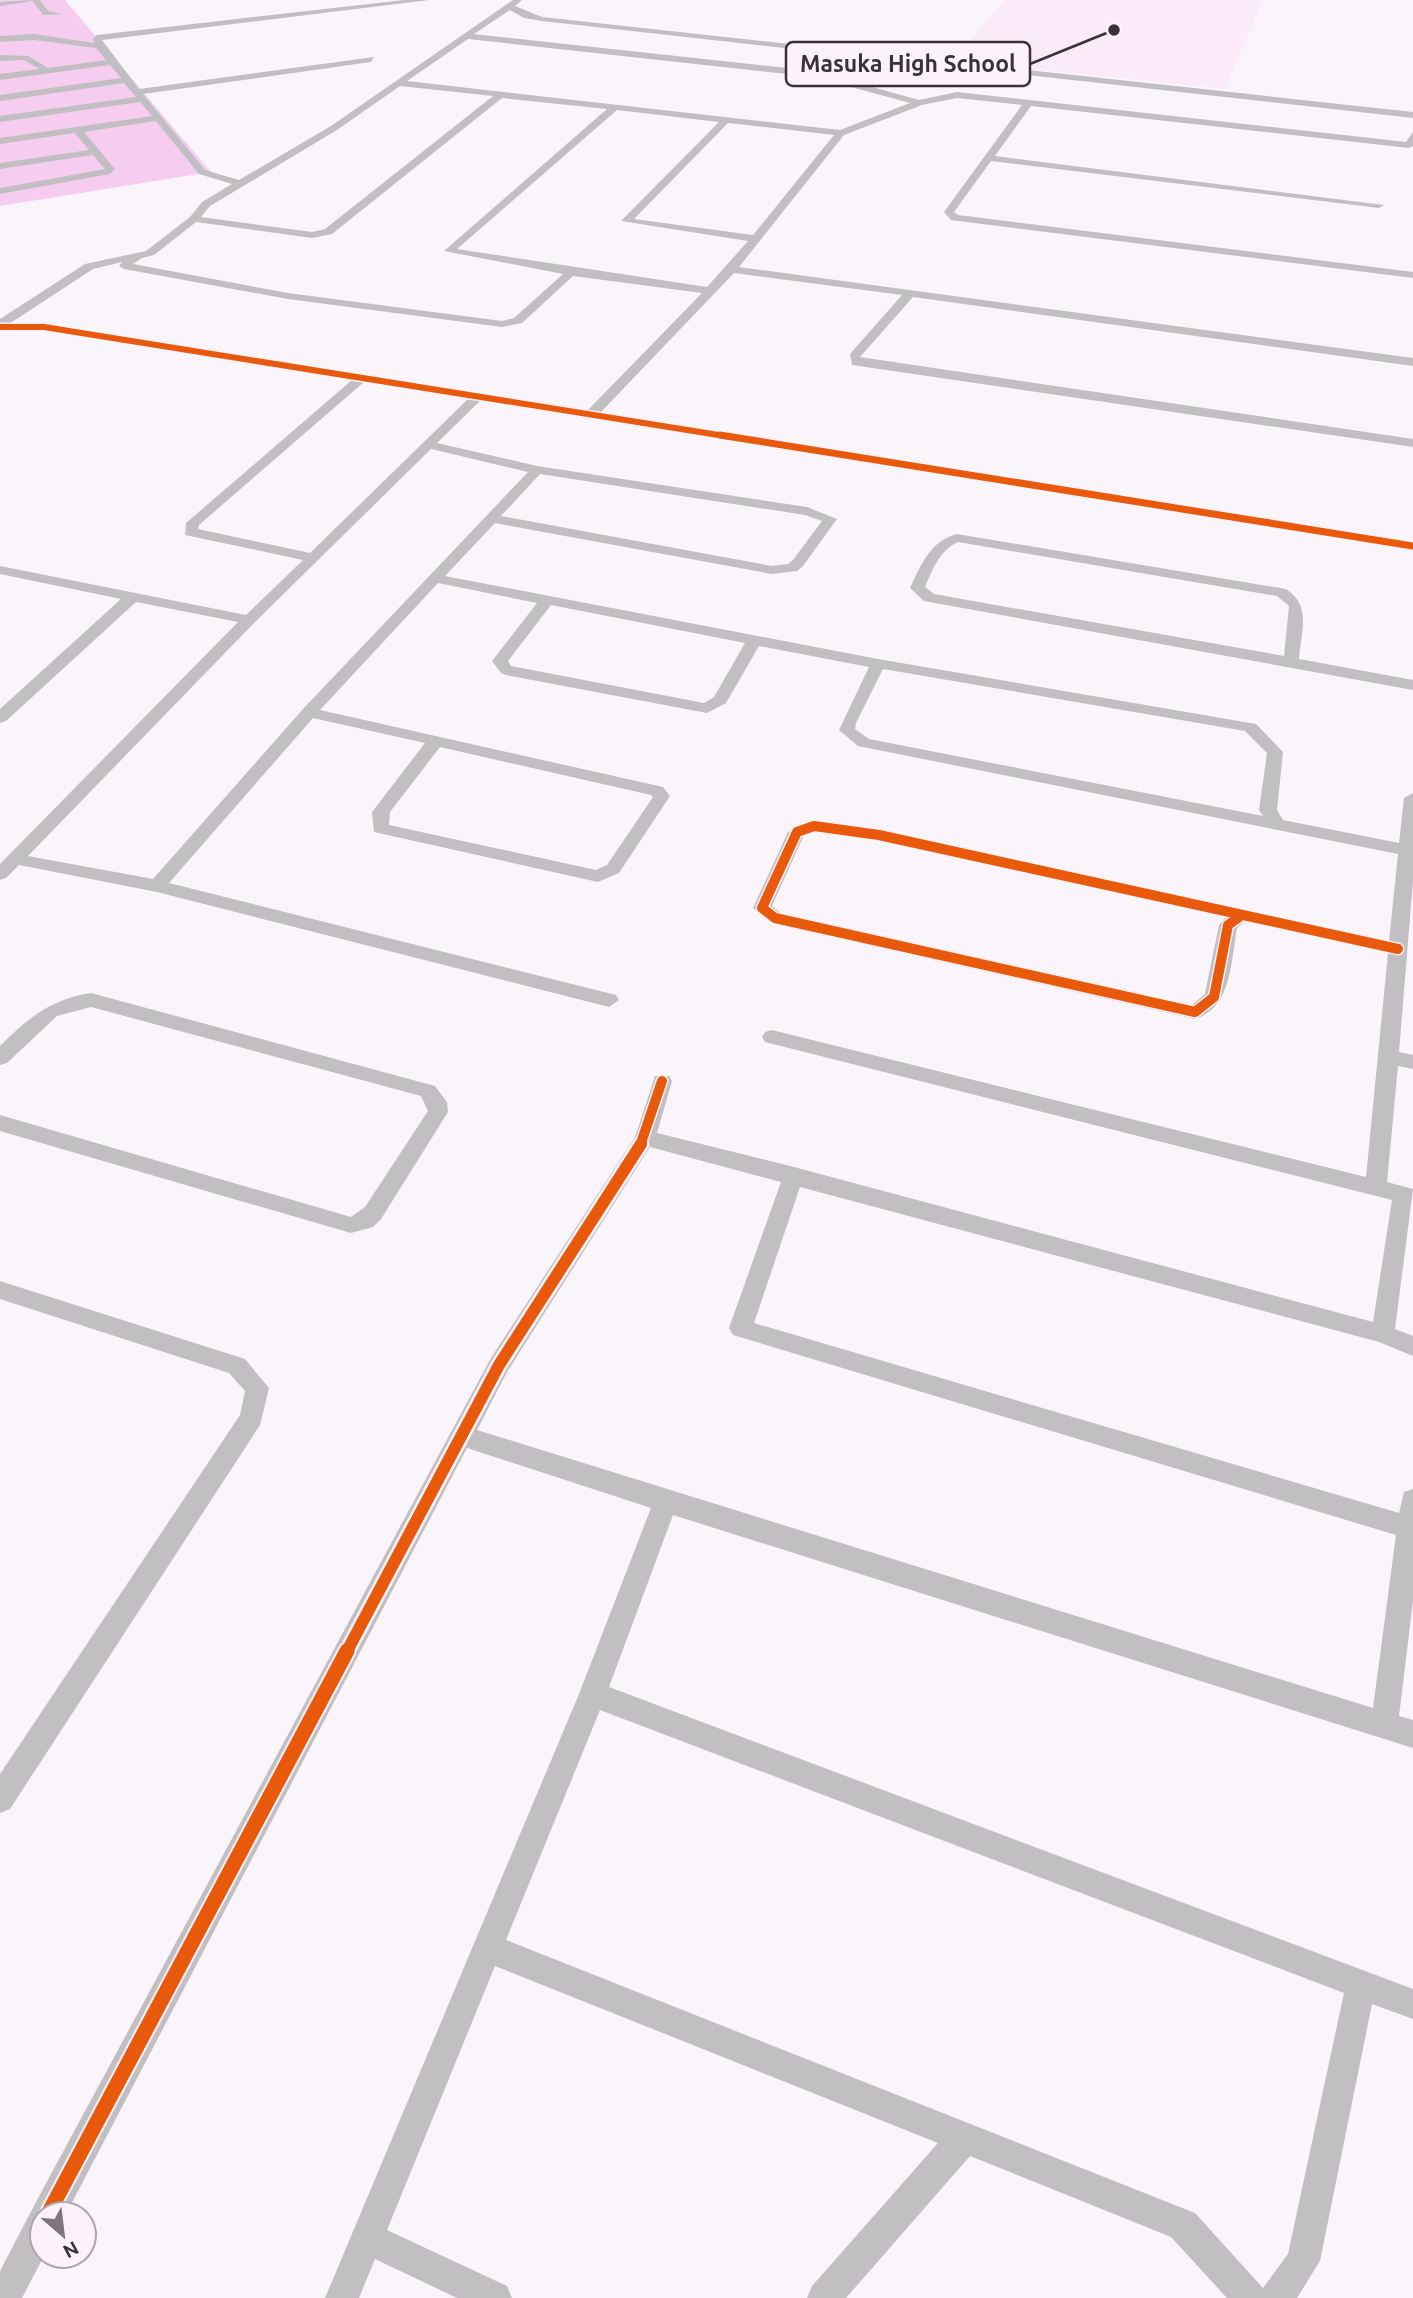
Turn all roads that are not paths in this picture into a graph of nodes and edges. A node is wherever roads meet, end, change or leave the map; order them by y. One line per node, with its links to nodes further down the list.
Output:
1 (29, 0): 5 (street)
2 (36, 0): 6 (street)
3 (425, 0): 9 (street)
4 (515, 1): 7 (street); 23 (street)
5 (0, 4)
6 (57, 15)
7 (466, 36): 16 (street); 20 (street)
8 (0, 39): 9 (street)
9 (99, 46): 12 (street)
10 (0, 58): 13 (street)
11 (371, 59): 17 (street)
12 (111, 62): 13 (street); 15 (street)
13 (46, 70): 14 (street)
14 (0, 77)
15 (125, 80): 17 (street); 19 (street)
16 (397, 83): 18 (street); 34 (street)
17 (137, 95): 24 (street); 25 (street)
18 (500, 95): 22 (street); 37 (street)
19 (0, 98)
20 (919, 103): 21 (street); 28 (street)
21 (1028, 103): 30 (street); 32 (street)
22 (614, 108): 26 (street); 41 (street)
23 (1413, 115)
24 (158, 118): 27 (street); 34 (street)
25 (0, 120)
26 (725, 121): 28 (street); 38 (street)
27 (77, 130): 29 (street); 31 (street)
28 (841, 133): 38 (street)
29 (0, 141)
30 (1412, 142)
31 (95, 152): 33 (street); 35 (street)
32 (988, 158): 36 (street); 42 (street)
33 (0, 166)
34 (238, 183): 37 (street)
35 (0, 191)
36 (1379, 205)
37 (194, 219): 39 (street)
38 (755, 239): 40 (street)
39 (137, 257): 41 (street); 45 (street)
40 (731, 269): 43 (street); 44 (street)
41 (571, 272): 43 (street)
42 (1413, 275)
43 (710, 291): 49 (street)
44 (910, 293): 46 (street); 50 (street)
45 (0, 325): 47 (street)
46 (1413, 362)
47 (360, 379): 48 (street); 55 (street)
48 (476, 398): 49 (street); 51 (street)
49 (591, 415): 54 (street)
50 (1413, 443)
51 (429, 444): 52 (street); 55 (street)
52 (537, 470): 53 (street); 53 (street)
53 (490, 518): 57 (street)
54 (1413, 546)
55 (315, 558): 60 (street)
56 (0, 570): 58 (street)
57 (433, 578): 59 (street); 65 (street)
58 (132, 597): 60 (street); 66 (street)
59 (547, 600): 61 (street); 61 (street)
60 (249, 621): 71 (street)
61 (755, 639): 63 (street)
62 (1291, 661): 62 (street); 64 (street)
63 (878, 664): 69 (street); 69 (street)
64 (1413, 685)
65 (309, 712): 67 (street); 73 (street)
66 (0, 718)
67 (435, 742): 67 (street)
68 (1413, 799): 70 (street)
69 (1277, 824): 70 (street)
70 (1406, 850): 75 (street)
71 (17, 859): 72 (street); 73 (street)
72 (0, 874)
73 (156, 886): 76 (street)
74 (1242, 915): 74 (street); 75 (street)
75 (1398, 949): 79 (street)
76 (609, 1000)
77 (772, 1037): 85 (street)
78 (0, 1058): 82 (street)
79 (1391, 1058): 80 (street); 85 (street)
80 (1413, 1062)
81 (662, 1081): 83 (street)
82 (0, 1123)
83 (645, 1138): 84 (street); 90 (street)
84 (794, 1175): 88 (street); 93 (street)
85 (1376, 1188): 86 (street)
86 (1408, 1196): 88 (street)
87 (0, 1290): 97 (street)
88 (1383, 1334): 89 (street)
89 (1413, 1346)
90 (463, 1436): 92 (street); 102 (street)
91 (1413, 1500): 93 (street)
92 (666, 1502): 94 (street); 95 (street)
93 (1411, 1528): 95 (street)
94 (593, 1694): 98 (street); 99 (street)
95 (1384, 1725): 96 (street)
96 (1413, 1734)
97 (0, 1799)
98 (488, 1948): 101 (street); 103 (street)
99 (1361, 1985): 100 (street); 110 (street)
100 (1413, 2004)
101 (964, 2138): 108 (street); 109 (street)
102 (55, 2200)
103 (367, 2238): 106 (street); 107 (street)
104 (28, 2253): 105 (street)
105 (4, 2298)
106 (342, 2298)
107 (495, 2298)
108 (824, 2298)
109 (1250, 2298)
110 (1276, 2298)

